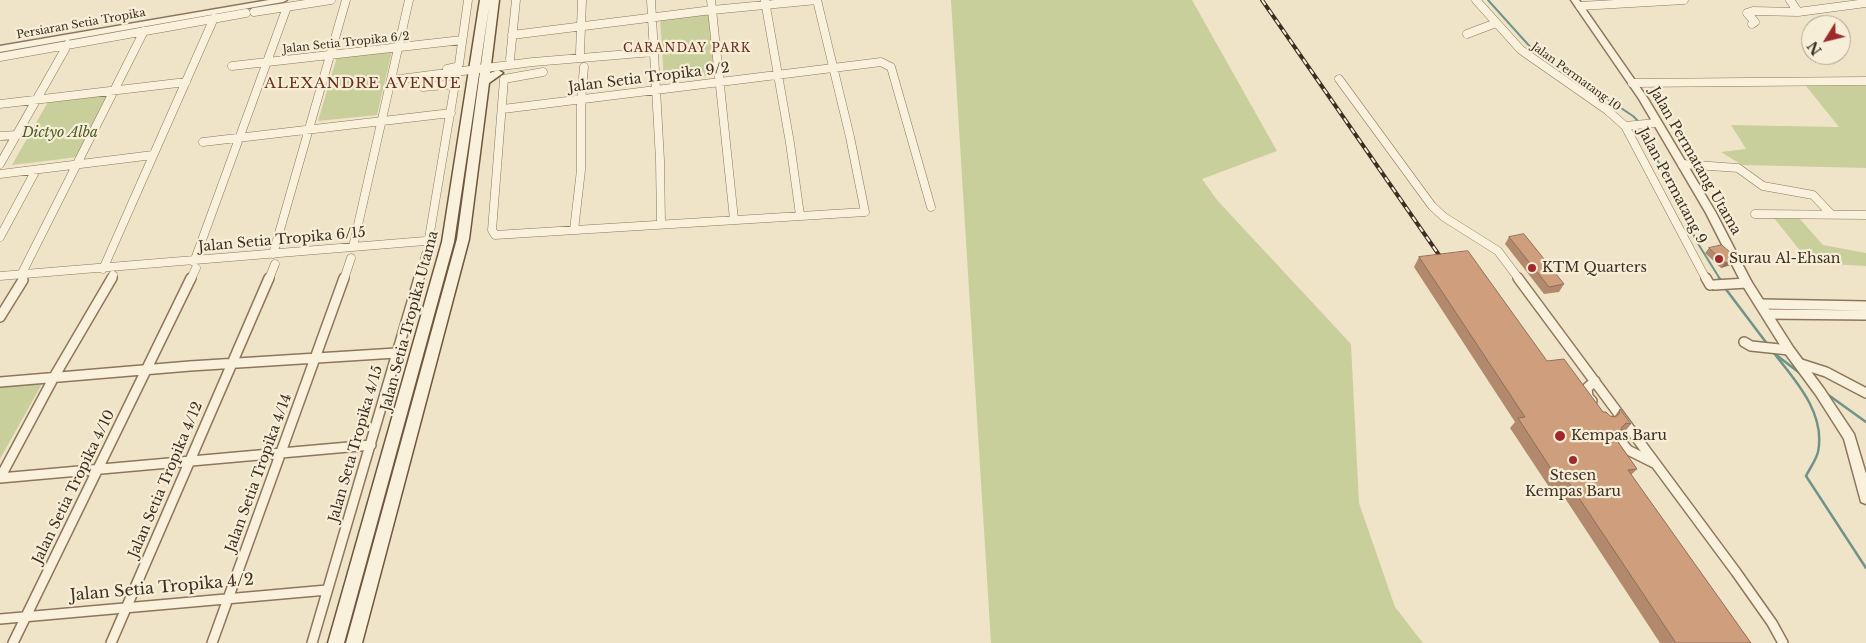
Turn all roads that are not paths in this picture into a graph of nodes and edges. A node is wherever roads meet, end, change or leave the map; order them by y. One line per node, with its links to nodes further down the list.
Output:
1 (331, 0): 16 (street)
2 (346, 0): 37 (street, Jalan Setia Tropika 4/12)
3 (409, 0): 33 (street)
4 (468, 0): 31 (street)
5 (485, 0): 46 (main road, Jalan Setia Tropika Utama)
6 (494, 0): 46 (main road, Jalan Setia Tropika Utama)
7 (516, 0): 30 (street)
8 (582, 0): 27 (street)
9 (651, 0): 24 (street)
10 (711, 0): 19 (street)
11 (817, 0): 15 (street); 43 (street)
12 (1476, 0): 25 (street, Jalan Permatang 10)
13 (1684, 0): 17 (street)
14 (1790, 0): 21 (street)
15 (766, 2): 19 (street); 48 (street)
16 (285, 3): 20 (street); 34 (street, Persiaran Setia Tropika); 39 (street)
17 (1578, 3): 54 (street, Jalan Permatang Utama)
18 (1866, 3): 21 (street)
19 (712, 10): 24 (street); 50 (street)
20 (254, 12)
21 (1798, 12): 26 (street)
22 (246, 13): 23 (street)
23 (214, 18): 28 (street); 51 (street)
24 (651, 19): 27 (street); 35 (street)
25 (1496, 23): 29 (street); 65 (street, Jalan Permatang 10)
26 (1752, 24)
27 (581, 27): 30 (street); 36 (street)
28 (144, 31): 32 (street); 57 (street)
29 (1467, 34)
30 (512, 35): 40 (street)
31 (462, 40): 33 (street, Jalan Setia Tropika 6/2); 44 (street)
32 (68, 44): 38 (street); 58 (street)
33 (399, 47): 37 (street, Jalan Setia Tropika 6/2); 53 (street)
34 (0, 49)
35 (654, 52): 40 (street); 56 (street)
36 (580, 53)
37 (330, 55): 39 (street, Jalan Setia Tropika 6/2); 66 (street, Jalan Setia Tropika 4/12)
38 (0, 57)
39 (265, 62): 41 (street, Jalan Setia Tropika 6/2); 69 (street, Jalan Setia Tropika 4/10)
40 (510, 65): 45 (street)
41 (232, 66)
42 (584, 67): 59 (street)
43 (834, 67): 48 (street, Jalan Setia Tropika 9/2); 77 (street, Jalan Setia Tropika 9/2); 78 (street)
44 (427, 70)
45 (498, 70): 46 (main road); 46 (main road)
46 (482, 72): 53 (street); 132 (main road, Jalan Setia Tropika Utama); 133 (main road, Jalan Setia Tropika Utama)
47 (543, 72): 61 (street)
48 (778, 74): 50 (street, Jalan Setia Tropika 9/2); 81 (street)
49 (1340, 79): 111 (street)
50 (720, 81): 56 (street, Jalan Setia Tropika 9/2); 83 (street)
51 (186, 82): 57 (street); 71 (street)
52 (1866, 82): 54 (street)
53 (391, 83): 63 (street)
54 (1632, 83): 64 (street, Jalan Permatang Utama)
55 (423, 87): 62 (street)
56 (657, 89): 59 (street, Jalan Setia Tropika 9/2); 84 (street)
57 (113, 91): 58 (street); 73 (street)
58 (37, 100): 60 (street); 67 (street)
59 (581, 100): 61 (street, Jalan Setia Tropika 9/2); 85 (street)
60 (0, 104)
61 (503, 109): 86 (street)
62 (451, 113): 63 (street); 88 (street, Jalan Setia Tropika 6/15)
63 (382, 120): 66 (street); 88 (street)
64 (1652, 124): 65 (street, Jalan Permatang 9); 74 (street, Jalan Permatang Utama)
65 (1627, 126): 97 (street, Jalan Permatang 9)
66 (310, 129): 69 (street); 91 (street, Jalan Setia Tropika 4/12)
67 (17, 135): 68 (street); 72 (street)
68 (0, 136)
69 (239, 138): 70 (street); 92 (street, Jalan Setia Tropika 4/10)
70 (203, 142)
71 (153, 155): 73 (street); 93 (street)
72 (0, 164)
73 (77, 164): 75 (street); 96 (street)
74 (1682, 164): 80 (street); 97 (street, Jalan Permatang Utama)
75 (36, 170): 76 (street); 87 (street)
76 (0, 174)
77 (931, 207)
78 (865, 212): 81 (street)
79 (1755, 214): 80 (street)
80 (1831, 214): 82 (street)
81 (800, 215): 83 (street)
82 (1866, 215)
83 (734, 219): 84 (street)
84 (661, 224): 85 (street)
85 (574, 230): 86 (street)
86 (495, 235)
87 (0, 237)
88 (353, 248): 91 (street, Jalan Setia Tropika 6/15)
89 (426, 254): 105 (street, Jalan Seta Tropika 4/15)
90 (351, 258): 106 (street, Jalan Setia Tropika 4/14)
91 (274, 259): 92 (street, Jalan Setia Tropika 6/15); 107 (street, Jalan Setia Tropika 4/12)
92 (195, 265): 93 (street, Jalan Setia Tropika 6/15); 109 (street, Jalan Setia Tropika 4/10)
93 (103, 269): 96 (street, Jalan Setia Tropika 6/15)
94 (113, 275): 110 (street)
95 (0, 276): 96 (street)
96 (22, 278): 102 (street)
97 (1747, 282): 98 (street, Jalan Permatang Utama)
98 (1761, 304): 99 (street); 100 (street, Jalan Permatang Utama)
99 (1866, 306)
100 (1767, 314): 101 (street); 104 (street, Jalan Permatang Utama)
101 (1866, 316)
102 (0, 317)
103 (1750, 345): 104 (street)
104 (1785, 349): 108 (street, Jalan Permatang Utama)
105 (396, 353): 106 (street); 116 (street, Jalan Seta Tropika 4/15)
106 (316, 357): 107 (street); 117 (street, Jalan Setia Tropika 4/14)
107 (232, 363): 109 (street); 118 (street, Jalan Setia Tropika 4/12)
108 (1804, 368): 113 (street); 122 (street, Jalan Permatang Utama)
109 (147, 370): 110 (street); 120 (street, Jalan Setia Tropika 4/10)
110 (54, 378): 112 (street); 121 (street)
111 (1595, 381): 114 (street); 119 (street)
112 (0, 382)
113 (1866, 393)
114 (1600, 412)
115 (1619, 439): 119 (street)
116 (371, 445): 117 (street); 123 (street, Jalan Seta Tropika 4/15)
117 (282, 452): 118 (street); 124 (street, Jalan Setia Tropika 4/14)
118 (190, 461): 120 (street); 125 (street, Jalan Setia Tropika 4/12)
119 (1654, 463): 134 (street)
120 (98, 469): 121 (street); 126 (street, Jalan Setia Tropika 4/10)
121 (0, 478)
122 (1866, 498)
123 (328, 590): 124 (street, Jalan Setia Tropika 4/2); 131 (street, Jalan Seta Tropika 4/15)
124 (228, 599): 125 (street, Jalan Setia Tropika 4/2); 130 (street, Jalan Setia Tropika 4/14)
125 (125, 608): 126 (street, Jalan Setia Tropika 4/2); 129 (street, Jalan Setia Tropika 4/12)
126 (25, 617): 127 (street, Jalan Setia Tropika 4/2); 128 (street)
127 (0, 619)
128 (13, 643)
129 (110, 643)
130 (212, 643)
131 (312, 643)
132 (336, 643)
133 (354, 643)
134 (1783, 643)

